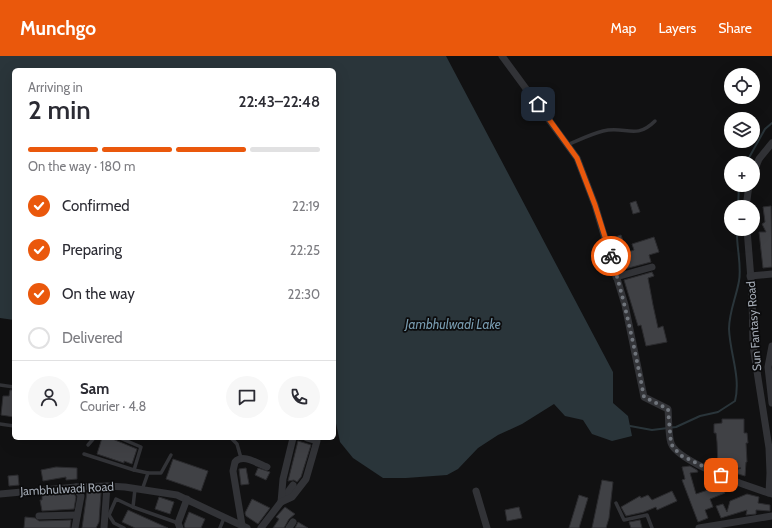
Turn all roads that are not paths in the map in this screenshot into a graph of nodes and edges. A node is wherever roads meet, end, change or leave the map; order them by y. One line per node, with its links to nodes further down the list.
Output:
1 (502, 56): 4 (street)
2 (655, 121): 4 (lane)
3 (772, 143): 5 (street)
4 (567, 145): 10 (street)
5 (760, 158)
6 (747, 236): 9 (street, Sun Fantasy Road)
7 (652, 267): 10 (street)
8 (772, 274): 9 (street)
9 (750, 276): 23 (street, Sun Fantasy Road)
10 (616, 277): 36 (street)
11 (772, 346): 14 (street)
12 (0, 385): 13 (lane)
13 (12, 386)
14 (772, 403)
15 (0, 424): 16 (lane)
16 (12, 426)
17 (92, 440): 22 (lane)
18 (125, 440): 28 (lane)
19 (232, 440): 26 (lane)
20 (293, 440): 38 (street)
21 (314, 440): 38 (street)
22 (88, 445)
23 (770, 447): 36 (street, Sun Fantasy Road)
24 (84, 454): 28 (lane)
25 (170, 455): 29 (lane)
26 (240, 458): 27 (street); 46 (street)
27 (267, 467)
28 (134, 470): 29 (lane)
29 (148, 473): 33 (lane)
30 (293, 485): 38 (street)
31 (107, 486): 32 (street, Jambhulwadi Road); 33 (street, Jambhulwadi Road); 48 (street)
32 (76, 487): 35 (street, Jambhulwadi Road); 41 (street)
33 (138, 489): 37 (street, Jambhulwadi Road); 40 (lane)
34 (476, 491): 52 (street)
35 (0, 494)
36 (770, 494)
37 (187, 500): 44 (street, Jambhulwadi Road); 45 (street)
38 (280, 502): 51 (street)
39 (616, 503): 53 (lane)
40 (133, 507): 45 (lane); 49 (lane)
41 (77, 515): 42 (street); 47 (street)
42 (39, 516)
43 (772, 516): 54 (street)
44 (224, 517): 46 (street, Jambhulwadi Road); 50 (lane)
45 (179, 526)
46 (244, 526)
47 (75, 528)
48 (104, 528)
49 (124, 528)
50 (220, 528)
51 (261, 528)
52 (486, 528)
53 (652, 528)
54 (699, 528)

